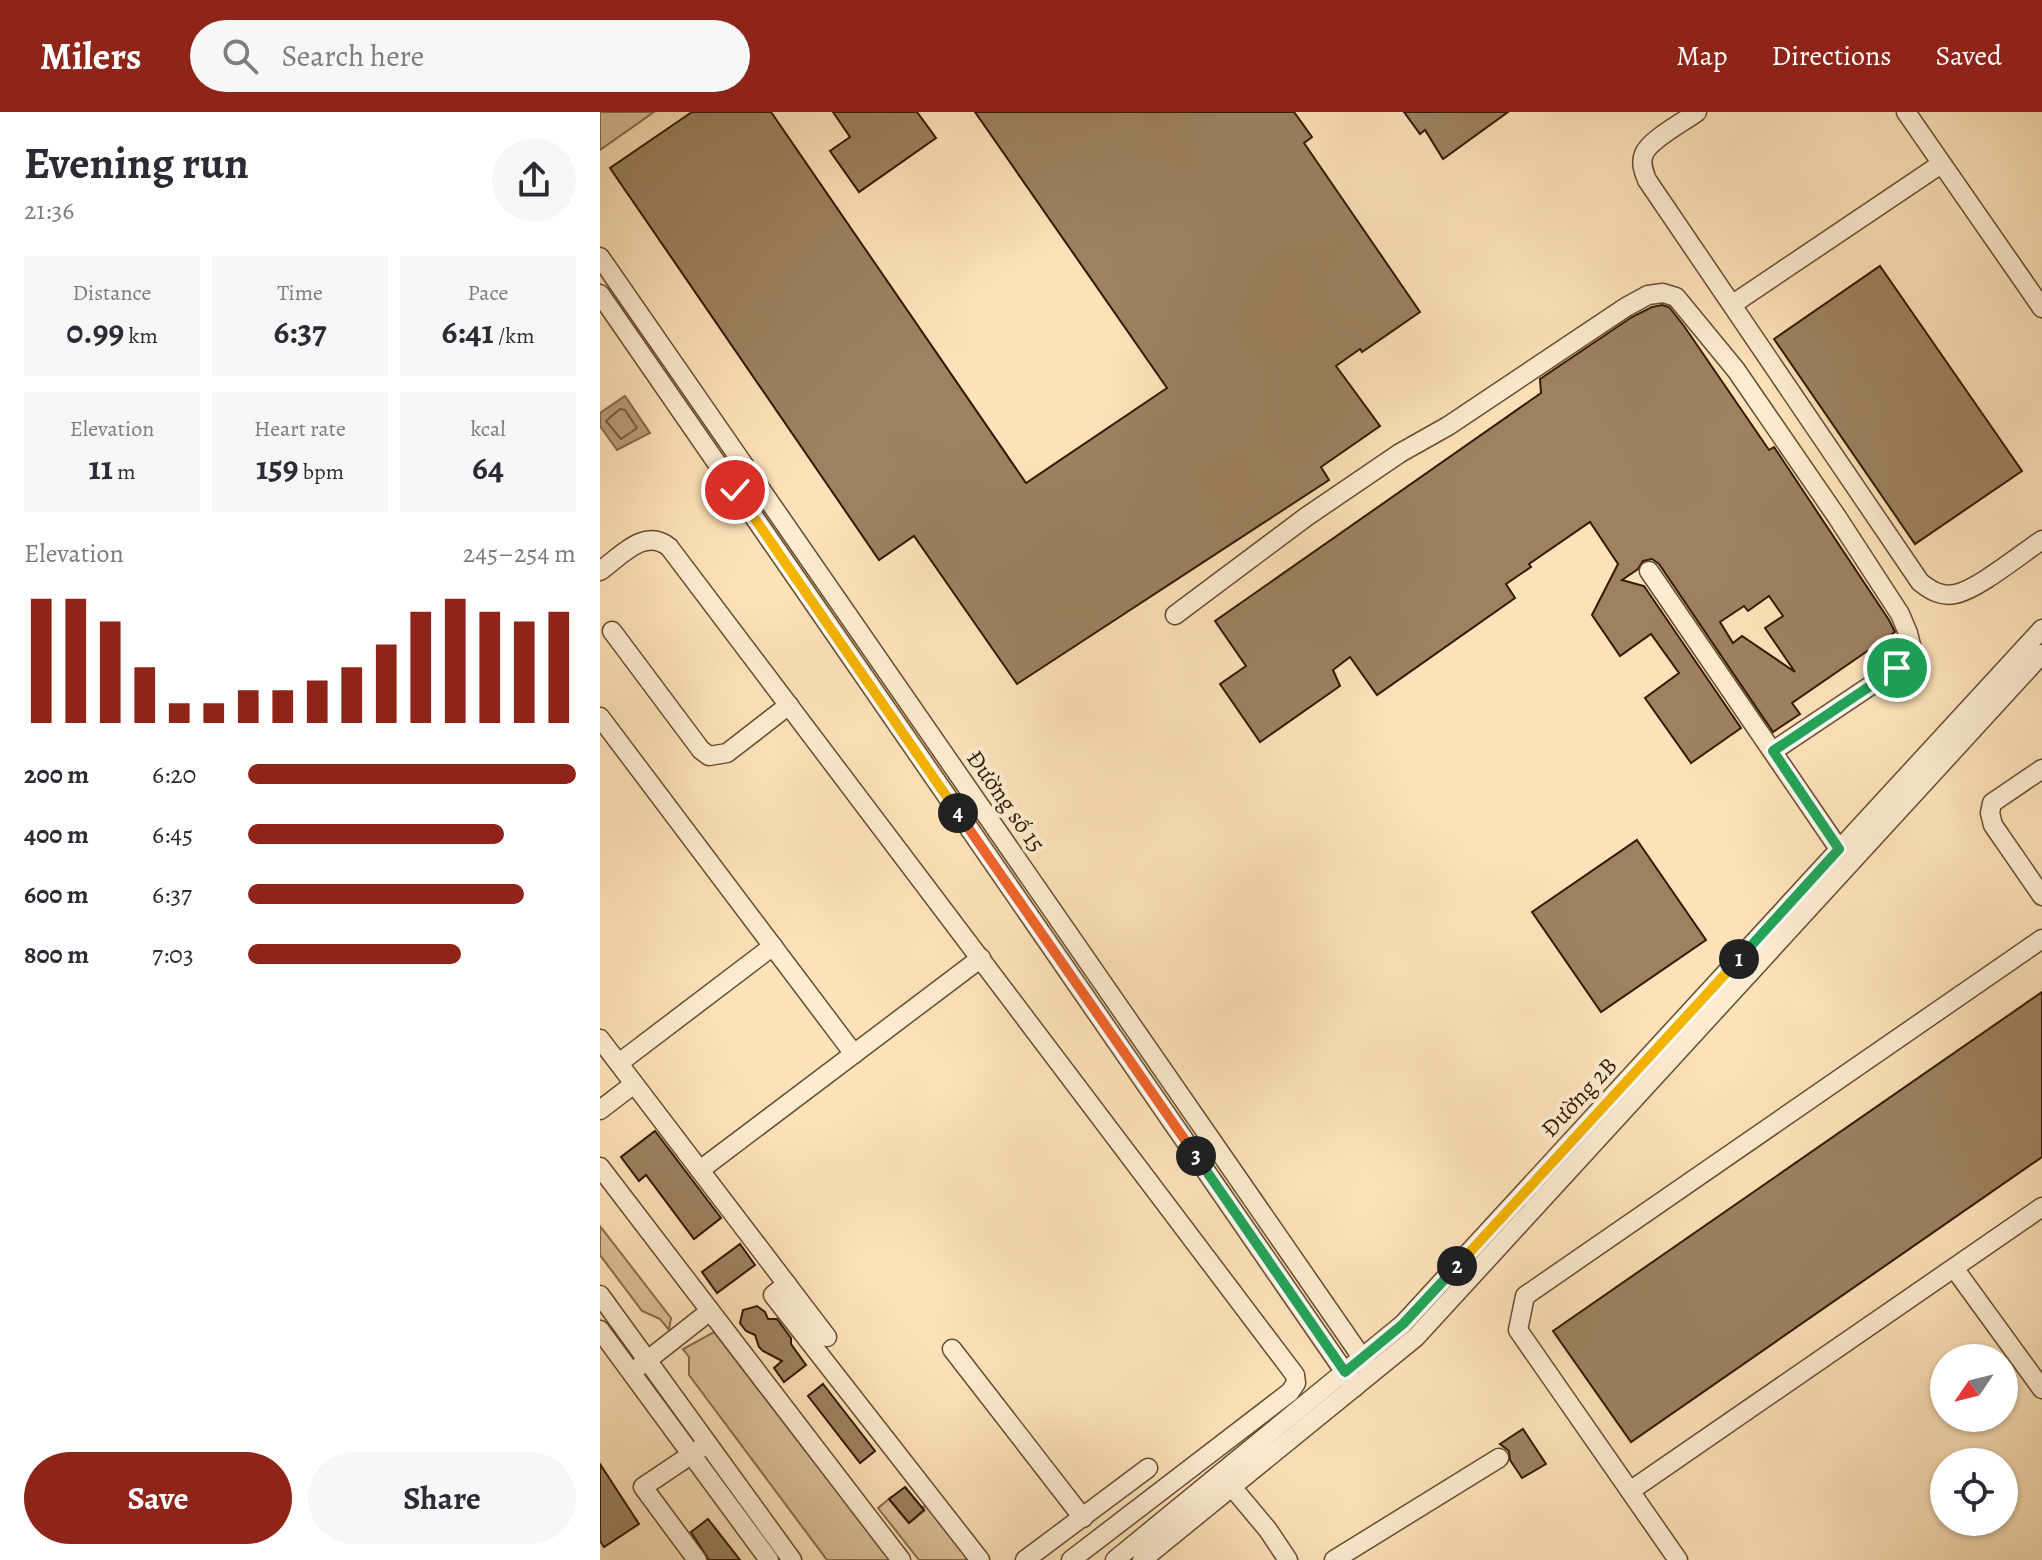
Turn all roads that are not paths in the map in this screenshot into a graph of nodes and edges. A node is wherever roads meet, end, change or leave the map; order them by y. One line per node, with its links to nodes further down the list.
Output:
1 (1697, 112): 6 (street)
2 (1906, 112): 3 (street)
3 (1941, 164): 6 (street); 7 (street)
4 (600, 257): 40 (street, Đường số 15)
5 (600, 294): 42 (street, Đường số 15)
6 (1733, 304): 8 (street)
7 (2042, 308)
8 (2042, 540)
9 (600, 571): 15 (street)
10 (1649, 571): 17 (street)
11 (1175, 615): 17 (street)
12 (2042, 629): 19 (street, Đường 2B)
13 (612, 631): 15 (street)
14 (2042, 654): 40 (street, Đường 2B)
15 (789, 705): 23 (street)
16 (600, 717): 22 (street)
17 (1773, 751): 19 (street)
18 (2042, 769): 20 (street)
19 (1839, 849): 40 (street, Đường 2B)
20 (2042, 896)
21 (2042, 939): 49 (street)
22 (773, 946): 25 (street); 26 (street)
23 (981, 958): 25 (street); 57 (street)
24 (600, 1039): 26 (street)
25 (854, 1054): 30 (street)
26 (619, 1063): 27 (street)
27 (634, 1084): 28 (street); 30 (street)
28 (600, 1110)
29 (600, 1167): 35 (street)
30 (700, 1170): 33 (street)
31 (2042, 1207): 32 (street)
32 (1954, 1268): 43 (street); 49 (street)
33 (787, 1284): 37 (street); 55 (street)
34 (600, 1295): 39 (street)
35 (710, 1311): 39 (street); 54 (street)
36 (600, 1330): 41 (street)
37 (827, 1337)
38 (952, 1349): 50 (street)
39 (648, 1360): 41 (street); 44 (street)
40 (1367, 1365): 42 (street, Đường 2B)
41 (631, 1372): 45 (street)
42 (1350, 1379): 48 (street, Đường 2B); 58 (street, Đường 2B)
43 (2042, 1389)
44 (709, 1443): 45 (street); 53 (street)
45 (692, 1454): 51 (street); 52 (street)
46 (1499, 1458): 61 (street)
47 (1148, 1468): 50 (street)
48 (1232, 1487): 59 (street, Đường 2B); 60 (street)
49 (1630, 1491): 62 (street)
50 (1083, 1518): 56 (street)
51 (697, 1560)
52 (769, 1560)
53 (792, 1560)
54 (901, 1560)
55 (980, 1560)
56 (1025, 1560)
57 (1071, 1560)
58 (1115, 1560)
59 (1142, 1560)
60 (1288, 1560)
61 (1334, 1560)
62 (1678, 1560)

